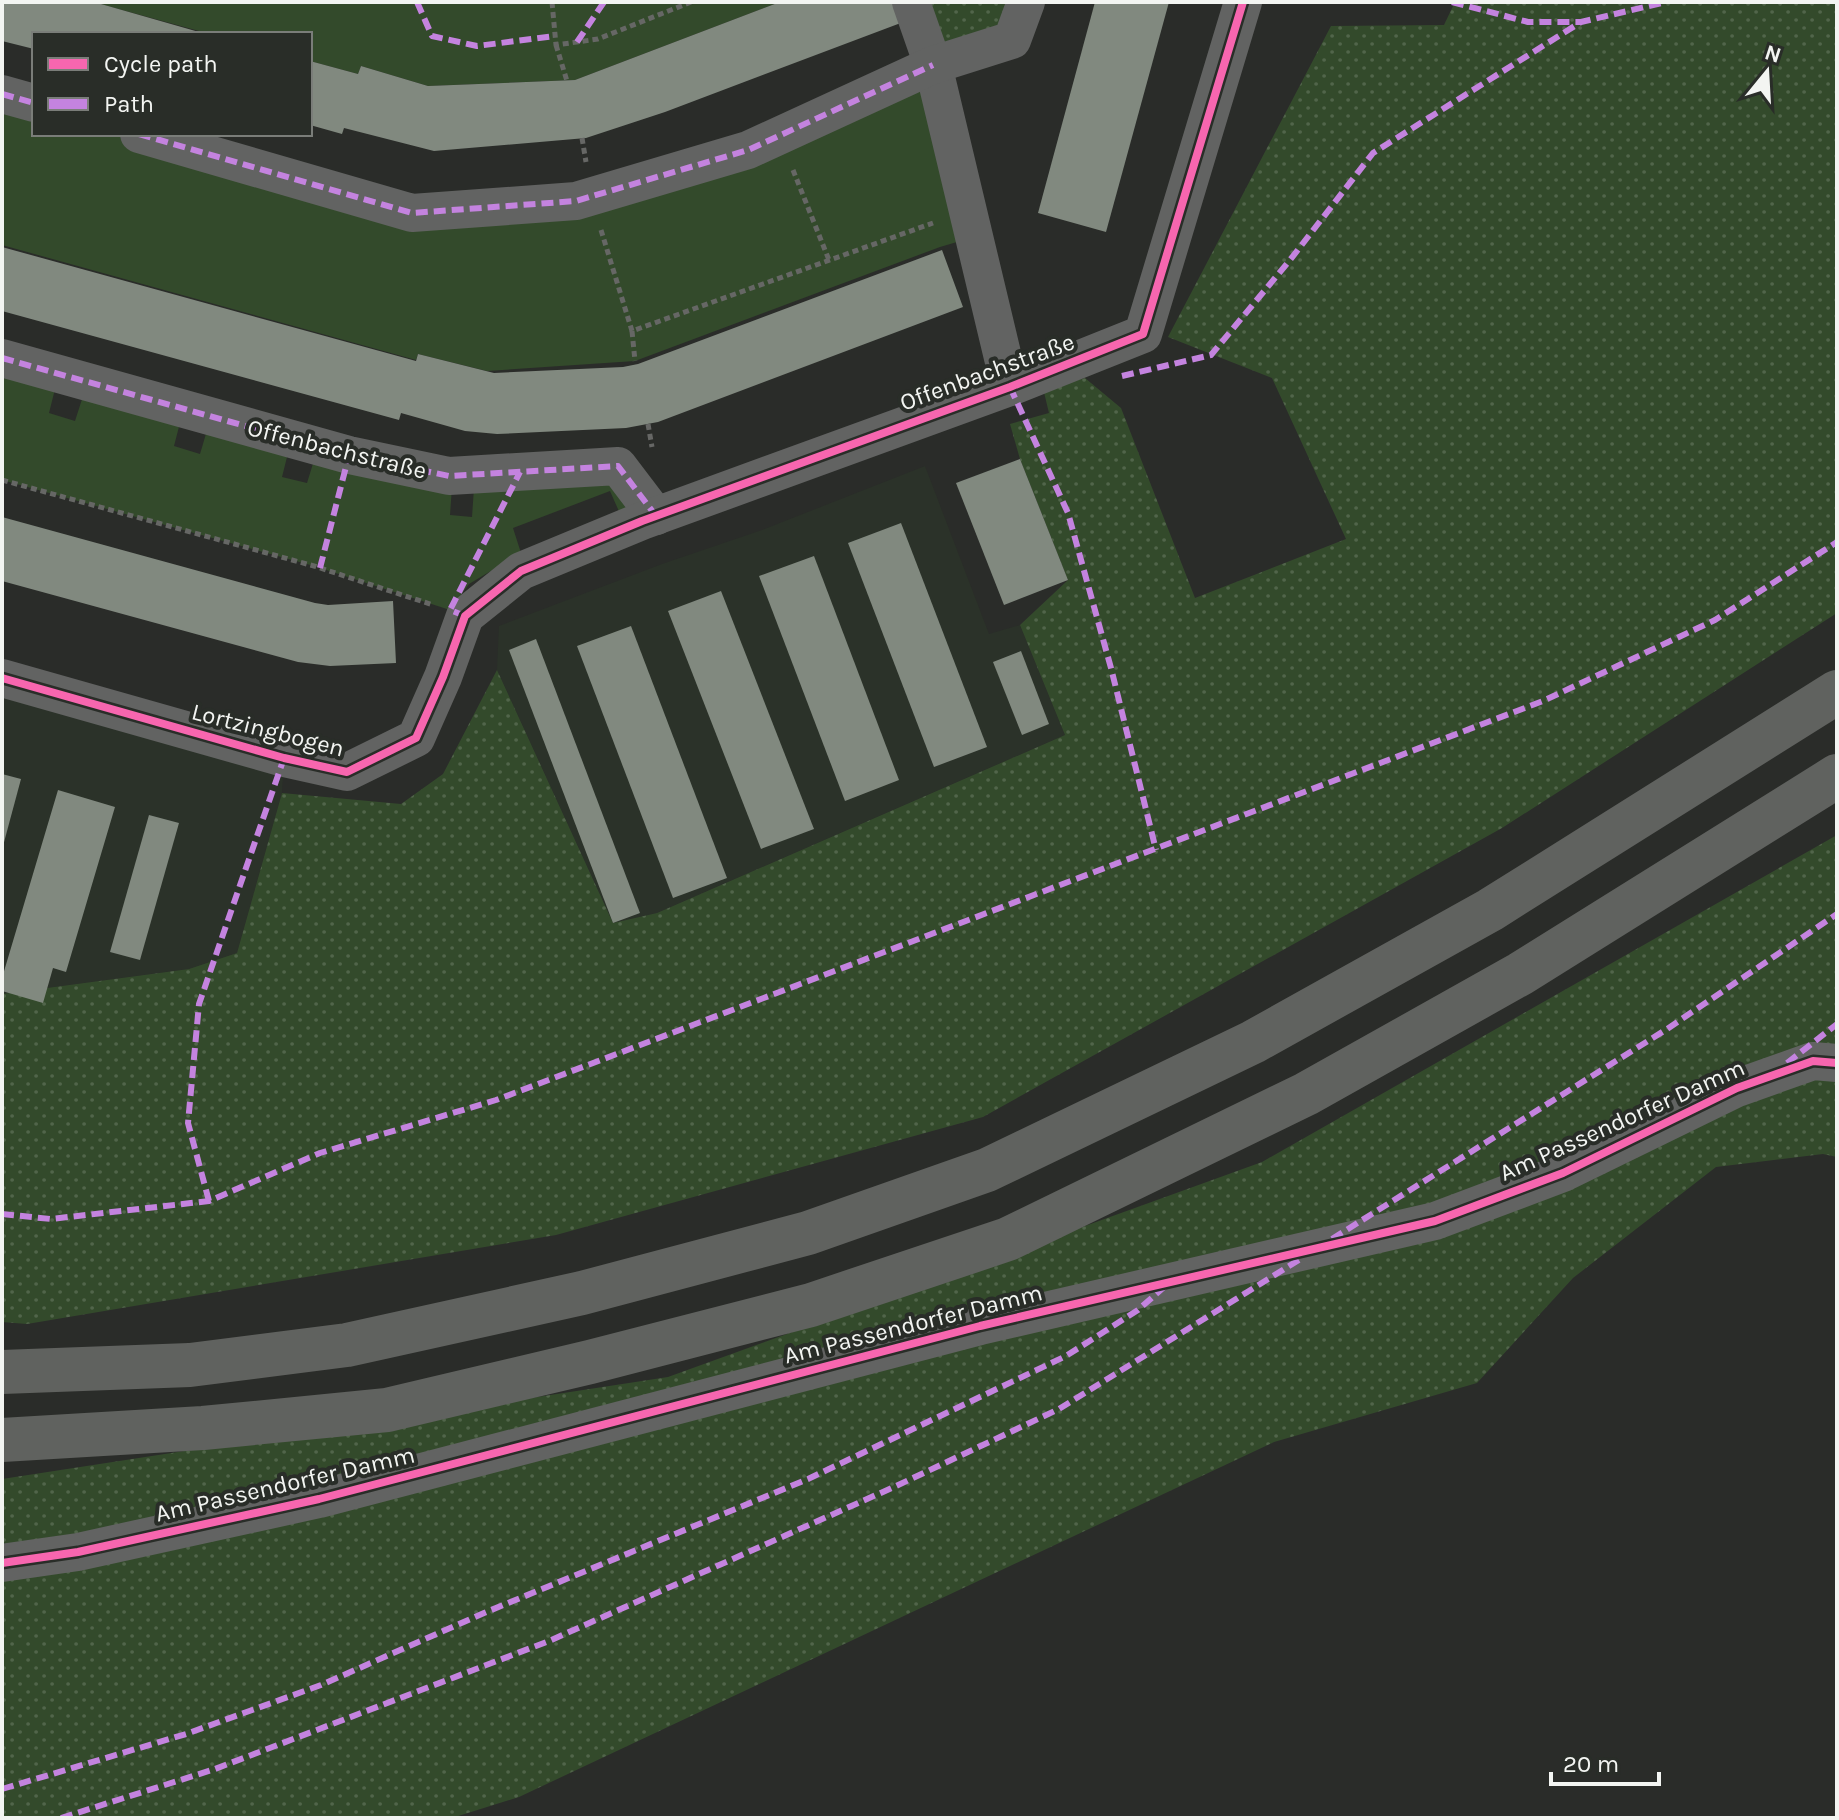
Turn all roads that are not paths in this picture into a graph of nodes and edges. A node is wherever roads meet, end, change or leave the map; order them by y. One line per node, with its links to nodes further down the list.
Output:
1 (911, 2): 4 (street, Offenbachstraße)
2 (1026, 2): 4 (street)
3 (1243, 2): 9 (street, Offenbachstraße)
4 (933, 65): 7 (street); 9 (street, Offenbachstraße)
5 (2, 94): 6 (street)
6 (32, 102)
7 (146, 136)
8 (2, 358): 10 (street, Offenbachstraße)
9 (1010, 387): 10 (street, Offenbachstraße)
10 (656, 516): 11 (street, Offenbachstraße)
11 (521, 571): 12 (street, Lortzingbogen)
12 (2, 678)
13 (1837, 692): 16 (highway)
14 (1837, 776): 17 (highway)
15 (1825, 1062): 18 (street, Am Passendorfer Damm)
16 (2, 1372)
17 (2, 1440)
18 (2, 1563)

